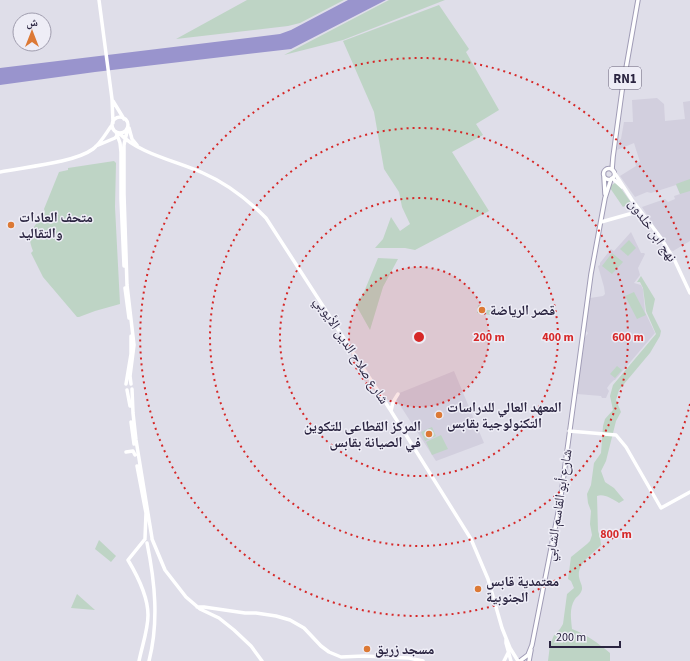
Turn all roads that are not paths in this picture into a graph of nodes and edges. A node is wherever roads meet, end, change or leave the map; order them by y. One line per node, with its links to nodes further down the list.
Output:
1 (99, 0): 3 (main road)
2 (638, 0): 11 (main road, RN1)
3 (112, 99): 4 (main road); 5 (main road)
4 (124, 119): 5 (main road); 6 (main road)
5 (112, 124): 7 (main road); 9 (main road)
6 (128, 126): 7 (main road); 8 (main road); 10 (main road)
7 (117, 134): 8 (main road, شارع صلاح الدين الأيوبي); 9 (main road); 22 (main road)
8 (125, 139): 10 (main road, شارع صلاح الدين الأيوبي); 23 (main road)
9 (96, 146): 14 (main road)
10 (140, 147): 27 (main road, شارع صلاح الدين الأيوبي)
11 (613, 157): 12 (main road, RN1); 13 (main road, RN1)
12 (608, 169): 13 (main road); 15 (main road, RN1)
13 (613, 171): 16 (main road, RN1); 17 (main road)
14 (0, 172)
15 (604, 177): 16 (main road); 18 (main road, شارع أبو القاسم الشابي / RN1)
16 (612, 179): 17 (main road); 18 (main road, شارع أبو القاسم الشابي / RN1)
17 (624, 189): 19 (main road, نهج ابن خلدون)
18 (605, 198): 20 (main road, شارع أبو القاسم الشابي / RN1)
19 (640, 210): 20 (main road); 21 (main road, نهج ابن خلدون)
20 (601, 222): 28 (main road, شارع أبو القاسم الشابي / RN1)
21 (690, 293)
22 (126, 384): 23 (main road); 25 (main road)
23 (131, 384): 24 (main road)
24 (132, 389): 25 (main road); 32 (main road)
25 (127, 390): 30 (main road)
26 (398, 394): 27 (main road)
27 (391, 411): 36 (main road, شارع صلاح الدين الأيوبي)
28 (569, 431): 31 (main road); 37 (main road, شارع أبو القاسم الشابي / RN1)
29 (126, 452): 30 (main road)
30 (135, 455): 33 (main road)
31 (690, 492)
32 (152, 539): 33 (main road); 33 (main road); 34 (main road)
33 (146, 541): 34 (main road); 39 (main road); 40 (main road)
34 (157, 553): 35 (main road)
35 (198, 607): 41 (main road); 42 (main road)
36 (506, 638): 38 (main road, شارع صلاح الدين الأيوبي); 45 (main road, شارع صلاح الدين الأيوبي)
37 (532, 645): 45 (main road, شارع أبو القاسم الشابي / RN1); 46 (main road, شارع أبو القاسم الشابي / RN1)
38 (508, 652): 43 (main road); 44 (main road, شارع صلاح الدين الأيوبي)
39 (139, 661)
40 (149, 661)
41 (262, 661)
42 (423, 661)
43 (504, 661)
44 (511, 661)
45 (518, 661)
46 (529, 661)

